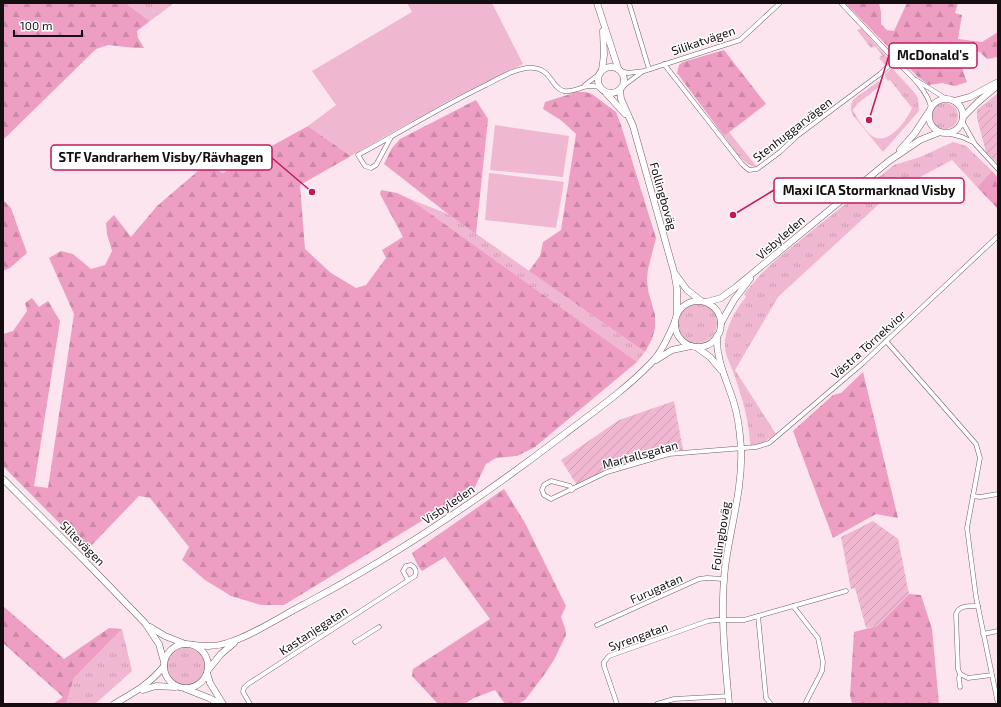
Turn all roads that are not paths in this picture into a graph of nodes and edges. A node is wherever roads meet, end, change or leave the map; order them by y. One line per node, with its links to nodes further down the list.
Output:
1 (597, 3): 5 (main road)
2 (629, 3): 8 (street)
3 (780, 3): 7 (street, Silikatvägen)
4 (841, 3): 6 (street)
5 (602, 19): 9 (main road); 11 (main road)
6 (895, 60): 7 (street, Stenhuggarvägen); 12 (street)
7 (664, 64): 8 (street, Silikatvägen)
8 (649, 69): 10 (street, Silikatvägen)
9 (619, 70): 10 (street); 11 (main road); 17 (main road)
10 (644, 71): 17 (street)
11 (600, 72): 15 (street); 16 (main road)
12 (912, 77): 19 (street); 21 (street)
13 (998, 82): 20 (main road)
14 (998, 85): 23 (main road)
15 (583, 86): 16 (street); 27 (street)
16 (599, 87): 18 (main road)
17 (621, 89): 18 (main road); 24 (main road, Follingboväg)
18 (606, 92): 24 (main road, Follingboväg)
19 (945, 98): 20 (main road); 21 (main road)
20 (955, 101): 23 (main road)
21 (931, 107): 22 (main road)
22 (928, 113): 25 (main road); 29 (main road, Visbyleden)
23 (963, 119): 26 (main road); 28 (street)
24 (633, 126): 33 (main road, Follingboväg)
25 (940, 132): 26 (main road); 29 (main road, Visbyleden)
26 (947, 133): 28 (street)
27 (391, 137): 27 (street)
28 (975, 144): 30 (street)
29 (889, 160): 32 (main road, Visbyleden)
30 (998, 169)
31 (998, 236): 40 (street, Västra Törnekvior)
32 (760, 269): 35 (main road, Visbyleden); 38 (main road, Visbyleden)
33 (674, 272): 34 (main road, Follingboväg); 36 (main road, Follingboväg)
34 (700, 301): 35 (main road); 36 (main road)
35 (707, 302): 38 (main road)
36 (677, 313): 37 (main road)
37 (674, 321): 41 (main road); 42 (main road, Visbyleden)
38 (721, 325): 39 (main road)
39 (717, 336): 41 (main road); 43 (main road, Follingboväg)
40 (886, 341): 44 (street, Västra Törnekvior); 48 (street)
41 (694, 346): 42 (main road, Visbyleden); 43 (main road, Follingboväg)
42 (652, 362): 61 (main road, Visbyleden)
43 (723, 373): 44 (main road, Follingboväg)
44 (741, 448): 46 (street, Martallsgatan); 49 (main road, Follingboväg)
45 (4, 483): 56 (main road, Slitevägen)
46 (572, 490): 46 (street, Martallsgatan)
47 (998, 494): 48 (street)
48 (973, 496): 53 (street)
49 (724, 579): 55 (main road, Follingboväg); 57 (street, Furugatan)
50 (408, 580): 77 (street, Kastanjegatan)
51 (846, 591): 52 (street, Syrengatan)
52 (793, 606): 54 (street, Syrengatan); 82 (street)
53 (978, 606): 60 (street); 67 (street)
54 (758, 616): 55 (street, Syrengatan); 81 (street)
55 (723, 620): 73 (main road, Follingboväg); 78 (street, Syrengatan)
56 (146, 623): 63 (main road, Slitevägen); 65 (main road, Slitevägen)
57 (597, 624)
58 (379, 627): 62 (street)
59 (998, 631): 60 (street)
60 (983, 634): 68 (street)
61 (238, 640): 64 (main road, Visbyleden); 66 (main road, Visbyleden)
62 (355, 642)
63 (184, 644): 64 (main road); 65 (main road)
64 (194, 646): 66 (main road)
65 (164, 664): 69 (main road); 72 (main road)
66 (208, 672): 71 (main road); 76 (main road)
67 (960, 674): 68 (street); 70 (street)
68 (992, 675): 83 (street)
69 (177, 687): 71 (main road); 72 (main road)
70 (960, 687)
71 (184, 689): 76 (main road)
72 (135, 692): 75 (main road)
73 (728, 696): 74 (street); 80 (main road, Follingboväg)
74 (674, 702): 79 (street)
75 (114, 704)
76 (221, 704)
77 (250, 704)
78 (617, 704)
79 (657, 704)
80 (729, 704)
81 (771, 704)
82 (805, 704)
83 (998, 704)

